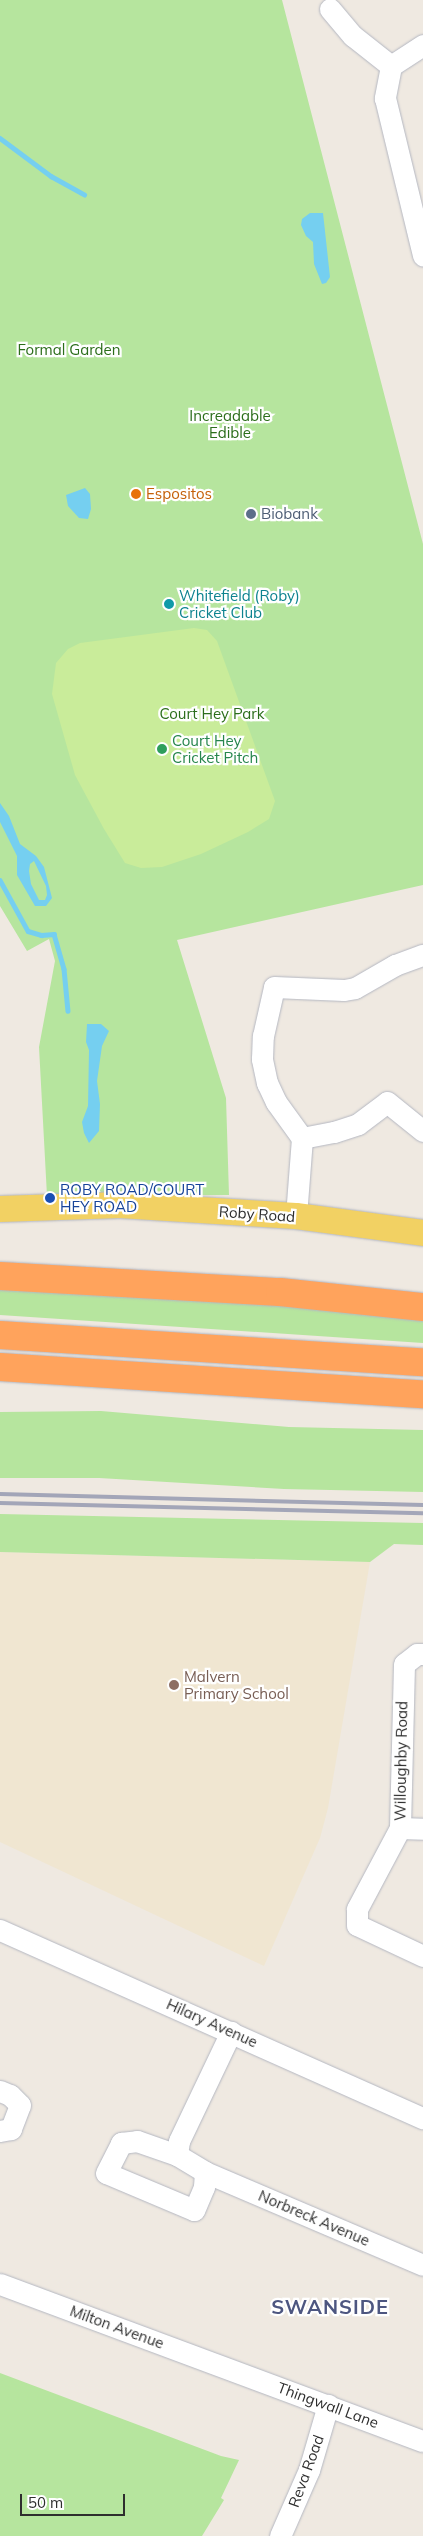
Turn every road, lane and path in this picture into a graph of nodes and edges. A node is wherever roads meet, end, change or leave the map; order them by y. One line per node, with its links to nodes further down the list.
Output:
1 (330, 10): 3 (street)
2 (423, 46): 3 (street)
3 (391, 66): 4 (street)
4 (423, 255)
5 (423, 955): 7 (street)
6 (423, 1131): 7 (street)
7 (302, 1138): 9 (street)
8 (0, 1209): 9 (main road, Roby Road)
9 (296, 1216): 10 (main road, Roby Road)
10 (423, 1233)
11 (0, 1276): 12 (highway)
12 (423, 1307)
13 (0, 1335): 14 (highway)
14 (423, 1362)
15 (0, 1367): 17 (highway)
16 (0, 1373): 17 (highway)
17 (157, 1377): 18 (highway)
18 (423, 1394)
19 (423, 1654): 20 (street, Willoughby Road)
20 (400, 1828): 21 (street); 23 (street, Willoughby Road)
21 (423, 1828)
22 (0, 1930): 24 (street, Hilary Avenue)
23 (423, 1956)
24 (231, 2032): 26 (street, Hilary Avenue); 28 (street)
25 (0, 2090): 27 (street)
26 (423, 2118)
27 (0, 2131)
28 (177, 2155): 29 (street, Norbreck Avenue); 29 (street, Norbreck Avenue)
29 (205, 2172): 30 (street, Norbreck Avenue)
30 (423, 2265)
31 (0, 2284): 32 (street, Milton Avenue)
32 (234, 2370): 33 (street, Thingwall Lane)
33 (328, 2405): 34 (street, Thingwall Lane); 35 (street, Reva Road)
34 (423, 2441)
35 (280, 2536)

